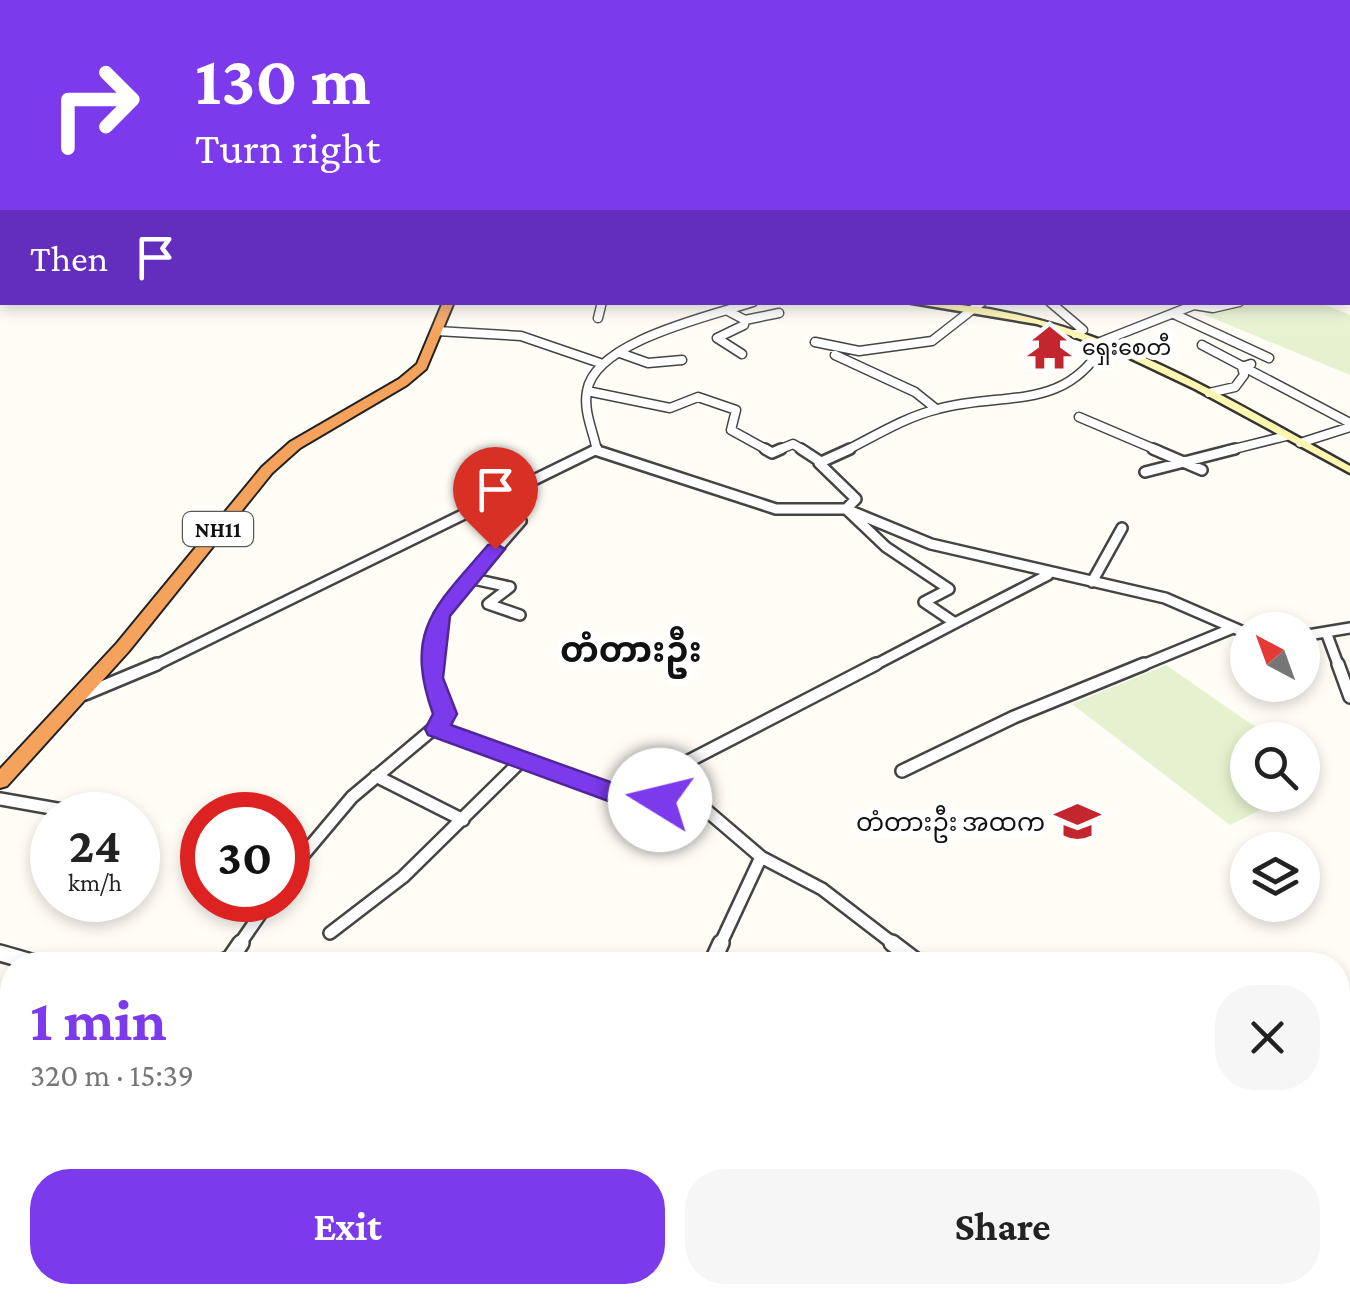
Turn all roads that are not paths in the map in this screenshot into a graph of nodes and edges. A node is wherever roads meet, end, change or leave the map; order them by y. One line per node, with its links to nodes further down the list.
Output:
1 (448, 305): 16 (highway, NH11)
2 (601, 305): 14 (street)
3 (745, 305): 10 (street)
4 (930, 305): 11 (street)
5 (978, 305): 11 (street)
6 (1054, 305): 17 (street)
7 (1194, 305): 13 (street)
8 (1194, 305): 9 (street)
9 (1226, 305)
10 (728, 311): 15 (street); 21 (street)
11 (971, 311): 17 (street); 18 (street)
12 (779, 314): 15 (street)
13 (1176, 315): 19 (street); 26 (street)
14 (598, 318)
15 (745, 320): 22 (street)
16 (437, 330): 25 (street); 53 (highway, NH11)
17 (1075, 334): 19 (street)
18 (815, 342)
19 (1102, 343): 28 (street); 29 (street)
20 (1202, 345): 26 (street)
21 (620, 353): 24 (street); 25 (street)
22 (742, 354)
23 (835, 355): 29 (street)
24 (682, 360)
25 (600, 363): 27 (street)
26 (1248, 366): 28 (street); 31 (street)
27 (587, 391): 34 (street); 35 (street)
28 (1209, 394): 32 (street)
29 (935, 408): 35 (street)
30 (1079, 417): 36 (street)
31 (1350, 425): 33 (street)
32 (1286, 436): 33 (street); 36 (street)
33 (1300, 444): 37 (street)
34 (598, 450): 40 (street); 41 (street)
35 (821, 462): 41 (street)
36 (1186, 463): 38 (street); 39 (street)
37 (1347, 466)
38 (1202, 470)
39 (1145, 472)
40 (507, 498): 44 (street); 53 (street)
41 (846, 509): 43 (street); 47 (street)
42 (1122, 528): 45 (street)
43 (1048, 575): 45 (street); 47 (street)
44 (469, 578): 46 (street); 55 (street)
45 (1092, 582): 48 (street)
46 (520, 615)
47 (954, 623): 60 (street)
48 (1230, 627)
49 (1350, 628): 51 (street)
50 (1230, 629): 57 (street)
51 (1326, 632): 52 (street); 54 (street)
52 (1320, 633)
53 (79, 696): 59 (highway, NH11)
54 (1350, 697)
55 (437, 729): 56 (street); 58 (street)
56 (522, 760): 60 (street); 63 (street)
57 (902, 771)
58 (376, 776): 63 (street); 64 (street)
59 (0, 781)
60 (621, 796): 65 (street)
61 (0, 798): 62 (street)
62 (30, 804)
63 (464, 820): 67 (street)
64 (310, 846)
65 (761, 857): 69 (street); 70 (street)
66 (257, 922): 68 (street)
67 (330, 933)
68 (240, 952)
69 (717, 952)
70 (904, 952)

